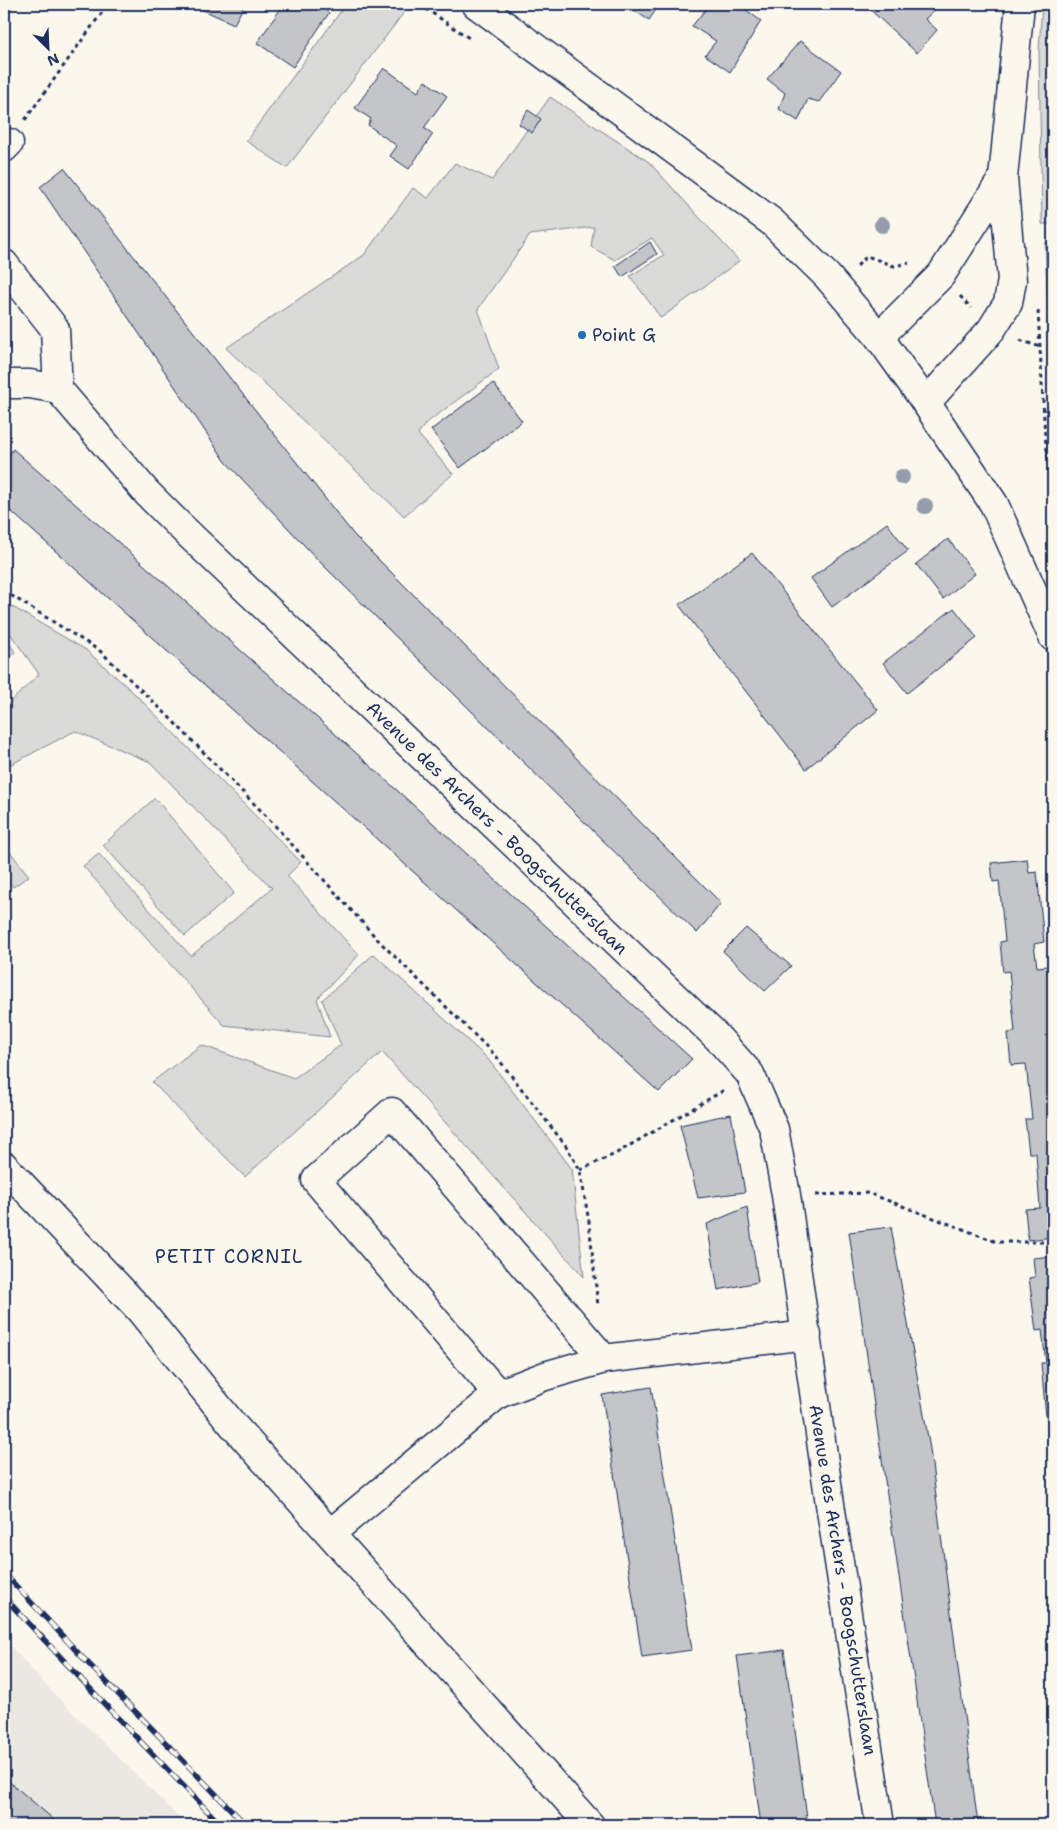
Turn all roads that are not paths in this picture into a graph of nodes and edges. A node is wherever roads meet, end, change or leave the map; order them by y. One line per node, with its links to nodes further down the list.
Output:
1 (476, 4): 5 (street)
2 (1020, 4): 3 (street)
3 (1003, 178): 5 (street); 8 (street)
4 (4, 264): 7 (street)
5 (879, 336): 8 (street)
6 (4, 384): 7 (street)
7 (58, 389): 11 (street, Avenue des Archers - Boogschutterslaan)
8 (926, 403): 9 (street)
9 (1053, 637)
10 (4, 1166): 14 (street)
11 (807, 1334): 12 (street); 16 (street, Avenue des Archers - Boogschutterslaan)
12 (604, 1359): 13 (street); 13 (street)
13 (498, 1394): 14 (street)
14 (331, 1533): 15 (street)
15 (590, 1825)
16 (880, 1825)

